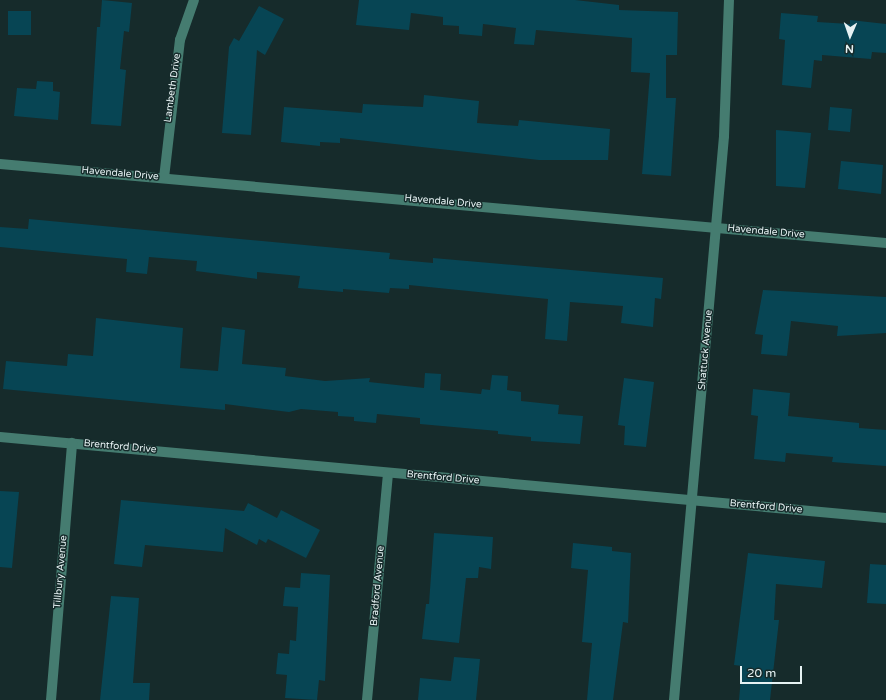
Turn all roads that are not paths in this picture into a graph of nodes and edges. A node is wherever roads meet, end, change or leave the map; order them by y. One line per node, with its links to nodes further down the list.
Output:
1 (194, 0): 4 (street, Lambeth Drive)
2 (729, 0): 5 (street, Shattuck Avenue)
3 (0, 164): 4 (street, Havendale Drive)
4 (164, 178): 5 (street, Havendale Drive)
5 (717, 227): 6 (street, Havendale Drive); 10 (street, Shattuck Avenue)
6 (886, 244)
7 (0, 437): 8 (street, Brentford Drive)
8 (72, 443): 9 (street, Brentford Drive); 12 (street, Tillbury Avenue)
9 (388, 473): 10 (street, Brentford Drive); 13 (street, Bradford Avenue)
10 (692, 500): 11 (street, Brentford Drive); 14 (street, Shattuck Avenue)
11 (886, 518)
12 (51, 700)
13 (367, 700)
14 (674, 700)

